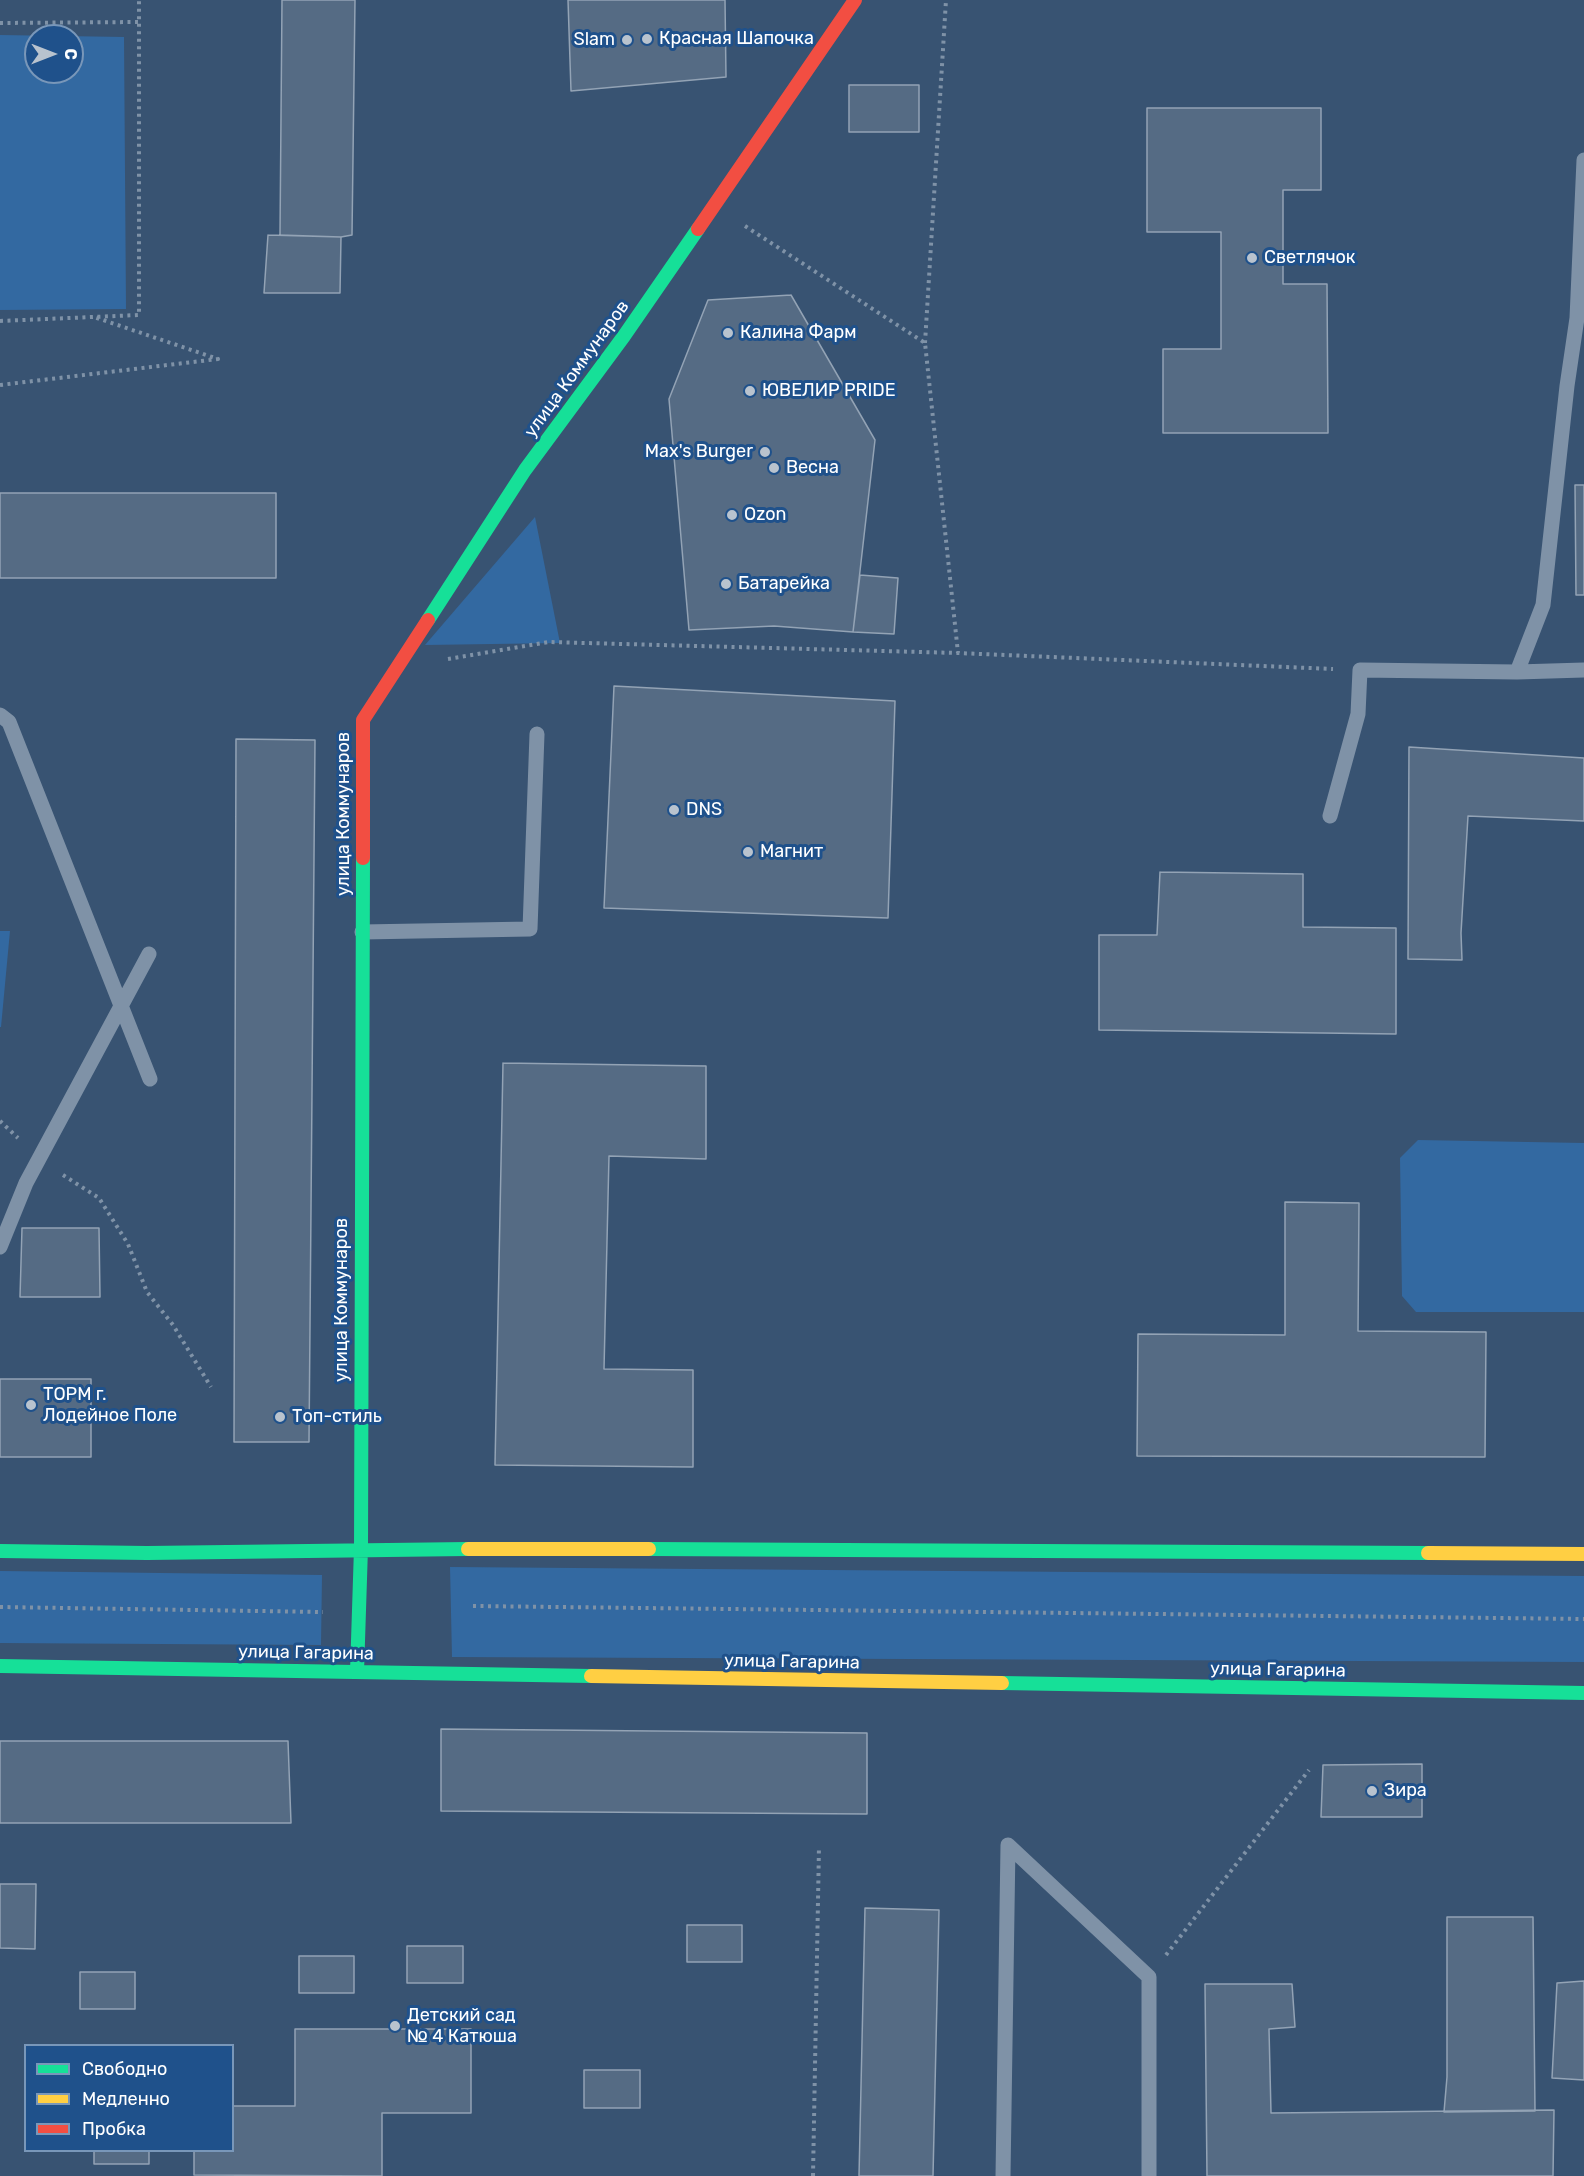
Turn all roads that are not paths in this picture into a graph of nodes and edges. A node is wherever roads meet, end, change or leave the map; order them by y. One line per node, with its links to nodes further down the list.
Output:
1 (855, 0): 8 (street, улица Коммунаров)
2 (1584, 160): 4 (lane)
3 (1584, 670): 4 (lane)
4 (1517, 672): 7 (lane)
5 (0, 715): 10 (lane)
6 (537, 734): 8 (lane)
7 (1330, 816)
8 (362, 932): 13 (street, улица Коммунаров)
9 (149, 954): 10 (lane)
10 (121, 1006): 11 (lane); 12 (lane)
11 (150, 1079)
12 (0, 1247)
13 (361, 1548): 14 (street); 15 (street); 17 (street, улица Коммунаров)
14 (0, 1551)
15 (1584, 1554)
16 (0, 1666): 17 (street, улица Гагарина)
17 (357, 1672): 18 (street, улица Гагарина)
18 (1584, 1693)
19 (1003, 2176): 20 (lane)
20 (1149, 2176)

